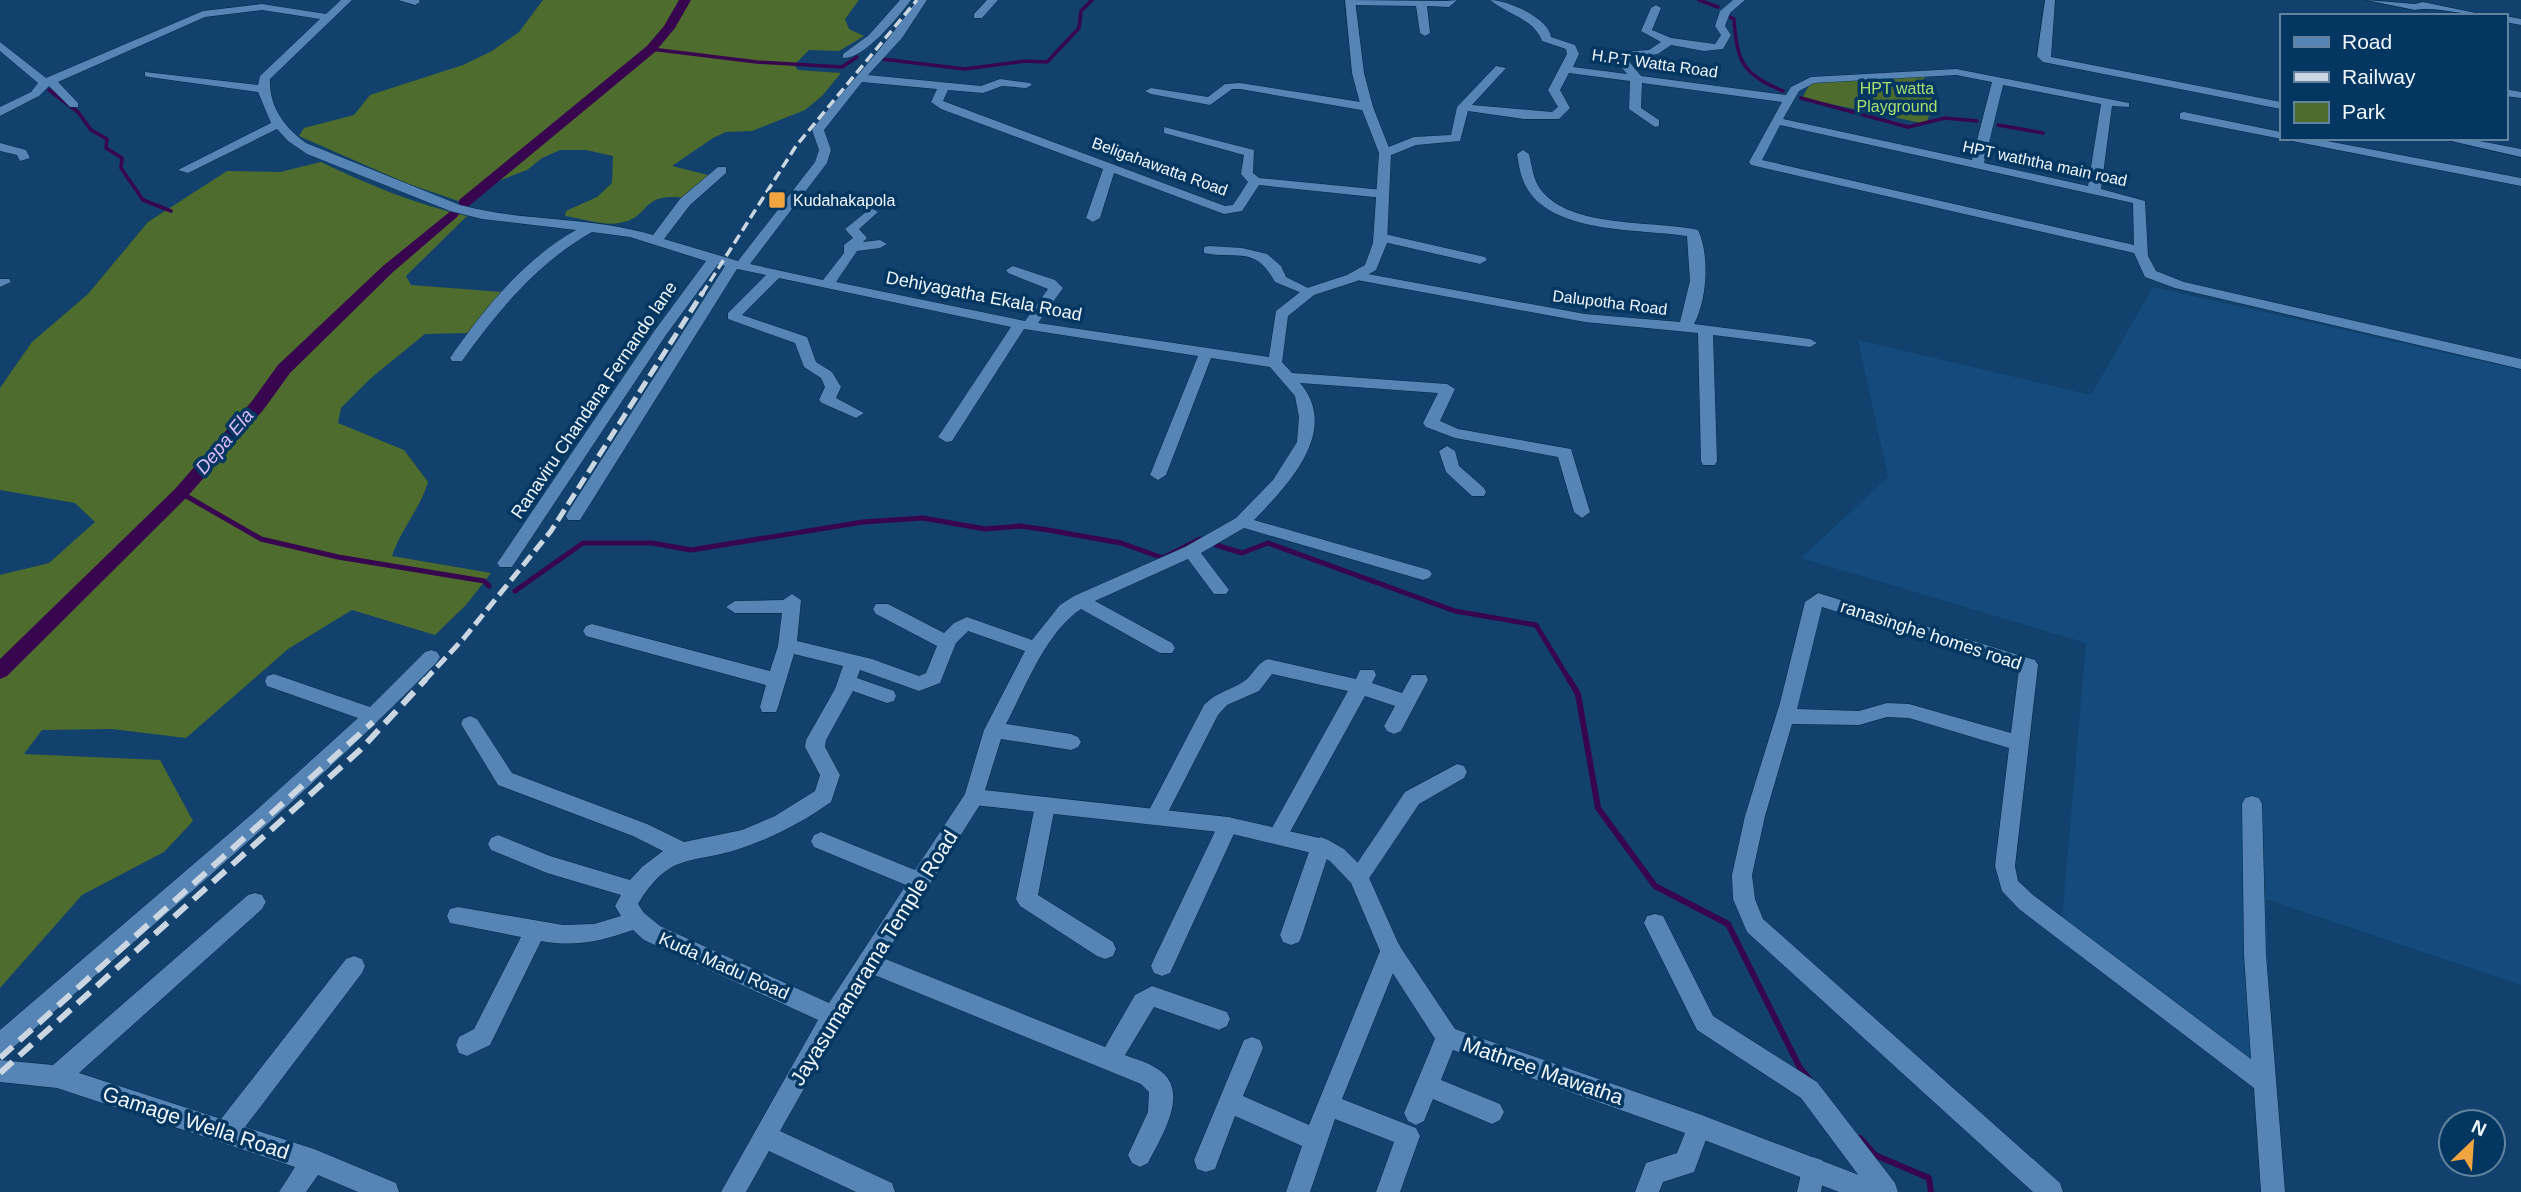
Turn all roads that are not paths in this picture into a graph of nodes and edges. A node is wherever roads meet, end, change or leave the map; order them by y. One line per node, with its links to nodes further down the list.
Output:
1 (347, 0): 15 (street)
2 (906, 0): 19 (street)
3 (922, 0): 24 (street)
4 (993, 0): 14 (street)
5 (1452, 0): 11 (street)
6 (1495, 0): 21 (street)
7 (1740, 0): 17 (street)
8 (2050, 0): 35 (street)
9 (2371, 0): 13 (street)
10 (1350, 1): 11 (street); 36 (street)
11 (1421, 2): 16 (street)
12 (1656, 8): 17 (street)
13 (2474, 14)
14 (978, 16)
15 (326, 17): 26 (street); 29 (street)
16 (1425, 33)
17 (1668, 41): 23 (street)
18 (0, 45): 26 (street)
19 (847, 57)
20 (1500, 68): 37 (street)
21 (1566, 69): 23 (street, H.P.T Watta Road); 37 (street, H.P.T Watta Road)
22 (149, 75): 29 (street)
23 (1636, 77): 31 (street, H.P.T Watta Road); 42 (street)
24 (859, 78): 28 (street); 71 (street)
25 (1998, 80): 31 (street); 32 (street); 52 (street)
26 (47, 83): 33 (street); 38 (street)
27 (1026, 85): 28 (street)
28 (941, 86): 53 (street, Beligahawatta Road)
29 (264, 89): 41 (street, Dehiyagatha Ekala Road)
30 (1151, 91): 36 (street)
31 (1789, 99): 40 (street)
32 (2106, 101): 34 (street); 58 (street)
33 (74, 105)
34 (2125, 105)
35 (2280, 106)
36 (1367, 107): 48 (street)
37 (1463, 107): 48 (street)
38 (0, 112)
39 (2184, 116): 44 (street)
40 (1776, 121): 52 (street, HPT waththa main road); 68 (street)
41 (280, 123): 54 (street); 62 (street, Dehiyagatha Ekala Road)
42 (1655, 123)
43 (1168, 130): 56 (street)
44 (2280, 136)
45 (2300, 140): 57 (street)
46 (2454, 140): 49 (street)
47 (0, 147): 51 (street)
48 (1385, 153): 59 (street)
49 (2521, 153)
50 (1524, 154): 78 (street, Dalupotha Road)
51 (24, 158)
52 (1977, 166): 58 (street, HPT waththa main road)
53 (1110, 167): 56 (street, Beligahawatta Road); 61 (street)
54 (184, 170)
55 (722, 170): 64 (street)
56 (1255, 181): 59 (street, Beligahawatta Road)
57 (2521, 182)
58 (2094, 192): 68 (street, HPT waththa main road)
59 (1383, 194): 63 (street)
60 (871, 212): 66 (street)
61 (1093, 218)
62 (593, 226): 64 (street, Dehiyagatha Ekala Road); 82 (street)
63 (1380, 237): 70 (street); 74 (street)
64 (656, 240): 69 (street, Dehiyagatha Ekala Road)
65 (880, 244): 66 (street)
66 (849, 247): 75 (street)
67 (1209, 250): 76 (street)
68 (2141, 251): 84 (street)
69 (715, 259): 71 (street, Dehiyagatha Ekala Road); 98 (street, Ranaviru Chandana Fernando lane)
70 (1480, 260)
71 (737, 265): 73 (street, Dehiyagatha Ekala Road); 95 (street)
72 (1013, 270): 77 (street)
73 (776, 273): 75 (street, Dehiyagatha Ekala Road); 86 (street)
74 (1357, 276): 76 (street); 78 (street, Dalupotha Road)
75 (827, 284): 77 (street, Dehiyagatha Ekala Road)
76 (1309, 292): 83 (street)
77 (1025, 325): 81 (street, Dehiyagatha Ekala Road); 88 (street)
78 (1685, 327): 79 (street)
79 (1703, 329): 80 (street); 90 (street)
80 (1810, 343)
81 (1206, 354): 83 (street, Dehiyagatha Ekala Road); 92 (street)
82 (457, 358)
83 (1275, 363): 85 (street)
84 (2521, 364)
85 (1290, 378): 87 (street); 96 (street)
86 (856, 413)
87 (1455, 433): 89 (street); 94 (street)
88 (946, 437)
89 (1447, 451): 91 (street); 93 (street)
90 (1709, 461)
91 (1440, 471)
92 (1158, 475)
93 (1478, 492)
94 (1582, 512)
95 (574, 516)
96 (1242, 522): 97 (street); 99 (street)
97 (1191, 551): 100 (street); 101 (street)
98 (506, 563)
99 (1423, 573)
100 (1220, 590)
101 (1080, 601): 107 (street); 108 (street)
102 (735, 607): 106 (street)
103 (882, 609): 105 (street)
104 (592, 631): 111 (street)
105 (947, 643): 107 (street); 110 (street)
106 (787, 646): 110 (street); 111 (street)
107 (1036, 648): 122 (street)
108 (1166, 648)
109 (431, 657): 118 (street)
110 (850, 672): 115 (street); 135 (street)
111 (776, 680): 117 (street)
112 (1419, 680): 116 (street)
113 (274, 681): 118 (street)
114 (1364, 681): 116 (street); 129 (street); 131 (street)
115 (887, 696)
116 (1406, 702): 121 (street)
117 (769, 707)
118 (373, 716): 153 (street)
119 (1784, 716): 124 (street); 124 (street, ranasinghe homes road); 182 (street, ranasinghe homes road)
120 (470, 724): 135 (street)
121 (1394, 726)
122 (994, 730): 123 (street); 126 (street)
123 (1071, 743)
124 (2020, 743): 159 (street, ranasinghe homes road)
125 (1457, 772): 136 (street)
126 (974, 797): 128 (street, Mathree Mawatha); 137 (street, Jayasumanarama Temple Road)
127 (2252, 804): 159 (street)
128 (1045, 806): 129 (street, Mathree Mawatha); 145 (street)
129 (1156, 816): 130 (street, Mathree Mawatha)
130 (1228, 825): 131 (street, Mathree Mawatha); 149 (street)
131 (1278, 835): 134 (street, Mathree Mawatha)
132 (821, 841): 137 (street)
133 (498, 844): 138 (street)
134 (1321, 846): 136 (street, Mathree Mawatha); 144 (street)
135 (682, 851): 138 (street)
136 (1359, 877): 146 (street, Mathree Mawatha)
137 (919, 881): 147 (street, Jayasumanarama Temple Road)
138 (633, 890): 141 (street)
139 (255, 902): 158 (street)
140 (458, 916): 143 (street)
141 (636, 920): 143 (street); 150 (street, Kuda Madu Road)
142 (1655, 923): 181 (street)
143 (534, 932): 154 (street)
144 (1291, 935)
145 (1105, 949)
146 (1391, 951): 152 (street, Mathree Mawatha); 162 (street)
147 (870, 962): 150 (street, Jayasumanarama Temple Road); 156 (street)
148 (354, 965): 166 (street)
149 (1162, 966)
150 (833, 1016): 167 (street, Jayasumanarama Temple Road)
151 (1219, 1019): 156 (street)
152 (1447, 1037): 160 (street); 165 (street, Mathree Mawatha)
153 (0, 1044)
154 (467, 1045)
155 (1252, 1048): 161 (street)
156 (1110, 1060): 169 (street)
157 (0, 1071): 158 (street, Gamage Wella Road)
158 (57, 1077): 166 (street, Gamage Wella Road)
159 (2265, 1083): 183 (street)
160 (1427, 1084): 163 (street); 164 (street)
161 (1229, 1102): 168 (street); 170 (street)
162 (1328, 1105): 168 (street); 178 (street)
163 (1492, 1112)
164 (1416, 1113)
165 (1699, 1126): 172 (street, Mathree Mawatha); 179 (street)
166 (225, 1133): 171 (street, Gamage Wella Road)
167 (766, 1138): 175 (street, Jayasumanarama Temple Road); 176 (street)
168 (1316, 1140): 177 (street)
169 (1140, 1155)
170 (1206, 1160)
171 (314, 1161): 173 (street); 174 (street, Gamage Wella Road)
172 (1811, 1180): 180 (street, Mathree Mawatha)
173 (291, 1192)
174 (387, 1192)
175 (733, 1192)
176 (883, 1192)
177 (1298, 1192)
178 (1388, 1192)
179 (1647, 1192)
180 (1871, 1192)
181 (1886, 1192)
182 (2050, 1192)
183 (2273, 1192)

